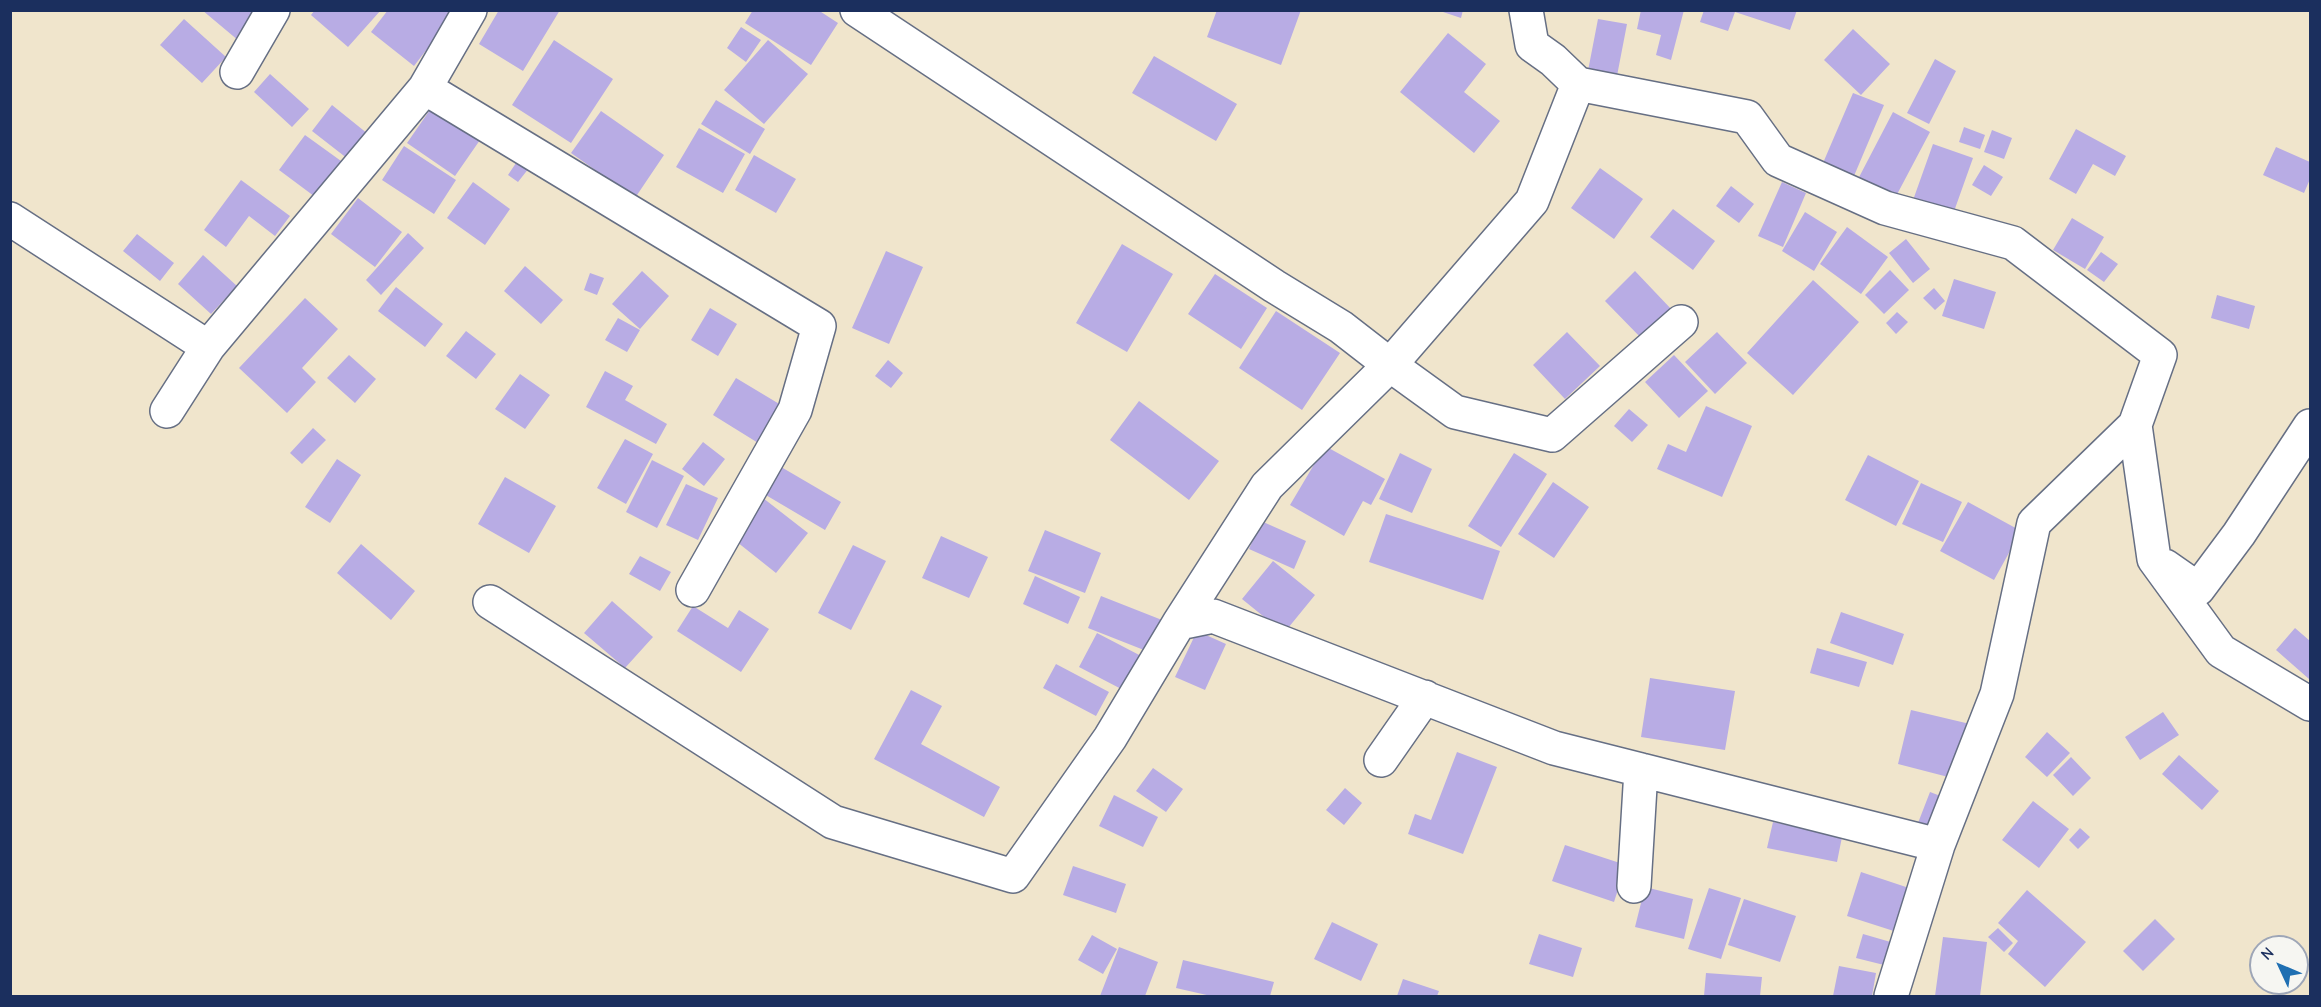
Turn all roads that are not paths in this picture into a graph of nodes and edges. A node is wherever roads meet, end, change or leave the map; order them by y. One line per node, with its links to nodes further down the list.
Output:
1 (273, 10): 5 (street)
2 (470, 10): 7 (street)
3 (857, 10): 11 (street)
4 (1526, 10): 6 (street)
5 (237, 72)
6 (1578, 84): 11 (street); 13 (street)
7 (425, 88): 10 (street); 16 (street)
8 (10, 219): 10 (street)
9 (1681, 322): 11 (street)
10 (208, 347): 12 (street)
11 (1390, 365): 18 (street)
12 (167, 411)
13 (2135, 425): 15 (street); 23 (street)
14 (2310, 426): 15 (street)
15 (2154, 559): 20 (street)
16 (693, 590)
17 (490, 602): 18 (street)
18 (1179, 623): 19 (street)
19 (1425, 697): 21 (street); 22 (street)
20 (2310, 704)
21 (1381, 760)
22 (1641, 770): 23 (street); 24 (street)
23 (1938, 844): 25 (street)
24 (1634, 886)
25 (1891, 996)

